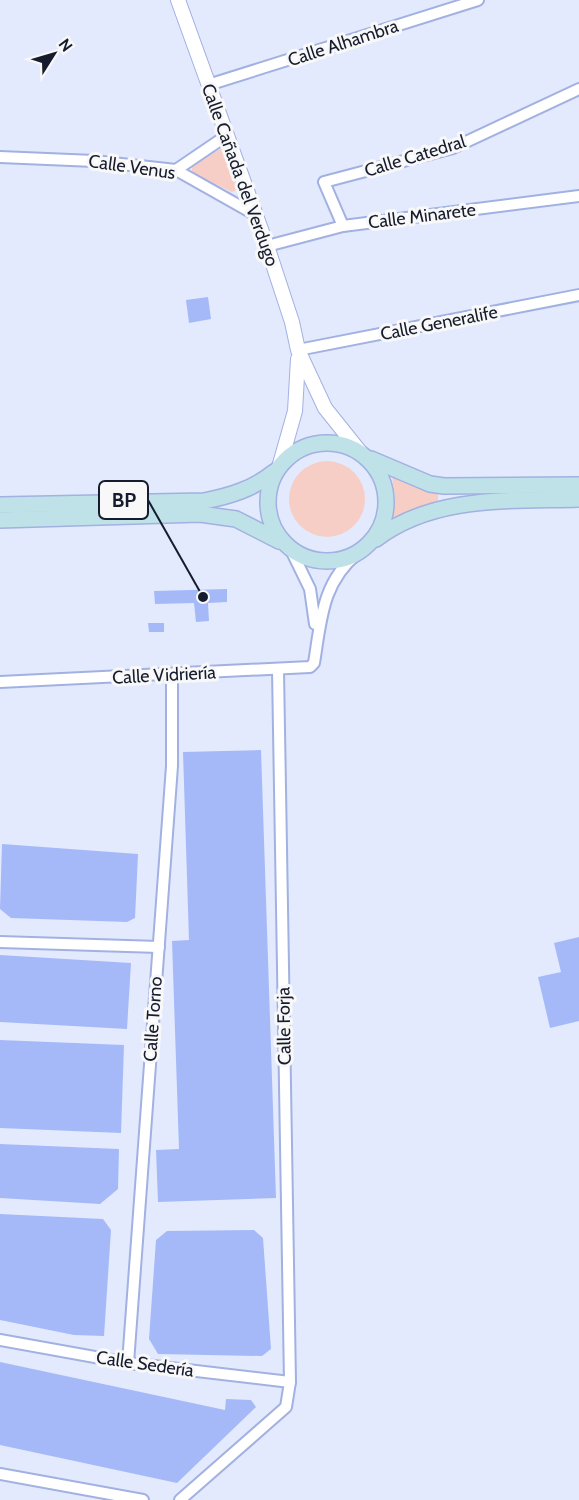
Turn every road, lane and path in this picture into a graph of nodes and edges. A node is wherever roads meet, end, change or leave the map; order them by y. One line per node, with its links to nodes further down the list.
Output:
1 (178, 0): 3 (street, Calle Cañada del Verdugo)
2 (478, 0): 3 (street, Calle Alhambra)
3 (208, 85): 5 (street, Calle Cañada del Verdugo)
4 (579, 89): 10 (street, Calle Catedral)
5 (226, 136): 7 (street); 9 (street, Calle Cañada del Verdugo)
6 (0, 157): 7 (street, Calle Venus)
7 (176, 170): 9 (street, Calle Venus)
8 (579, 196): 10 (street, Calle Minarete)
9 (254, 214): 11 (street, Calle Cañada del Verdugo)
10 (343, 226): 11 (street, Calle Minarete)
11 (267, 246): 13 (street, Calle Cañada del Verdugo)
12 (579, 295): 13 (street, Calle Generalife)
13 (298, 350): 14 (street); 15 (street)
14 (363, 455): 15 (main road); 16 (main road); 21 (main road)
15 (278, 467): 18 (main road); 20 (main road)
16 (579, 485)
17 (579, 499): 21 (main road)
18 (0, 505)
19 (0, 520): 20 (main road)
20 (288, 547): 21 (main road); 22 (street)
21 (363, 549): 22 (street)
22 (316, 652): 23 (street, Calle Vidriería)
23 (278, 670): 24 (street, Calle Vidriería); 30 (street, Calle Forja)
24 (172, 675): 25 (street, Calle Vidriería); 27 (street, Calle Torno)
25 (0, 682)
26 (0, 942): 27 (street)
27 (159, 947): 29 (street, Calle Torno)
28 (0, 1340): 29 (street, Calle Sedería)
29 (128, 1363): 30 (street, Calle Sedería)
30 (290, 1382): 33 (street, Calle Forja)
31 (0, 1474): 32 (street)
32 (144, 1500)
33 (180, 1500)

